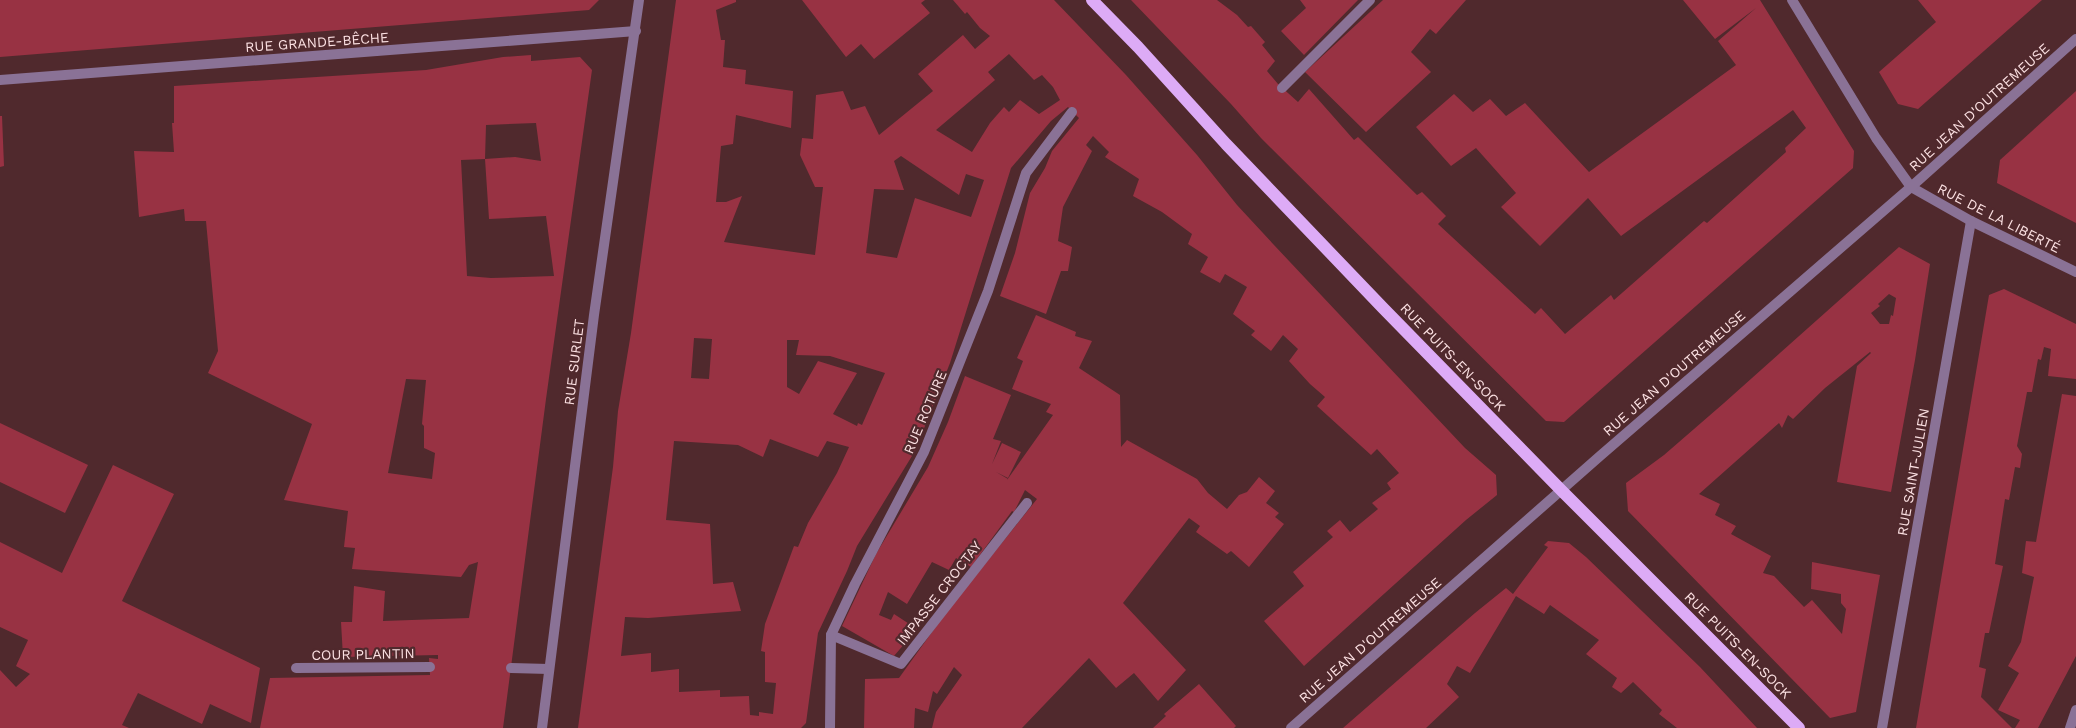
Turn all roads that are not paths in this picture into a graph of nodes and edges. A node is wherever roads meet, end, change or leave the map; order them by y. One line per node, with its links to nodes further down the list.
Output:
1 (639, 0): 5 (street, RUE SURLET)
2 (1092, 0): 13 (main road, RUE PUITS-EN-SOCK)
3 (1370, 0): 8 (street)
4 (1792, 0): 10 (street)
5 (636, 31): 7 (street, RUE GRANDE-BÊCHE); 19 (street, RUE SURLET)
6 (2076, 39): 10 (street, RUE JEAN D'OUTREMEUSE)
7 (0, 80)
8 (1282, 88)
9 (1072, 112): 15 (street, RUE ROTURE)
10 (1911, 187): 11 (street, RUE DE LA LIBERTÉ); 13 (street, RUE JEAN D'OUTREMEUSE)
11 (1971, 221): 12 (street, RUE DE LA LIBERTÉ); 25 (street, RUE SAINT-JULIEN)
12 (2076, 272)
13 (1562, 491): 23 (street, RUE JEAN D'OUTREMEUSE); 24 (main road, RUE PUITS-EN-SOCK)
14 (1026, 503): 15 (street, IMPASSE CROCTAY)
15 (831, 635): 22 (street, RUE ROTURE)
16 (430, 667): 17 (street, COUR PLANTIN)
17 (296, 668)
18 (511, 668): 19 (street)
19 (549, 669): 21 (street, RUE SURLET)
20 (2076, 710): 26 (street)
21 (542, 728)
22 (830, 728)
23 (1291, 728)
24 (1799, 728)
25 (1882, 728)
26 (2070, 728)

